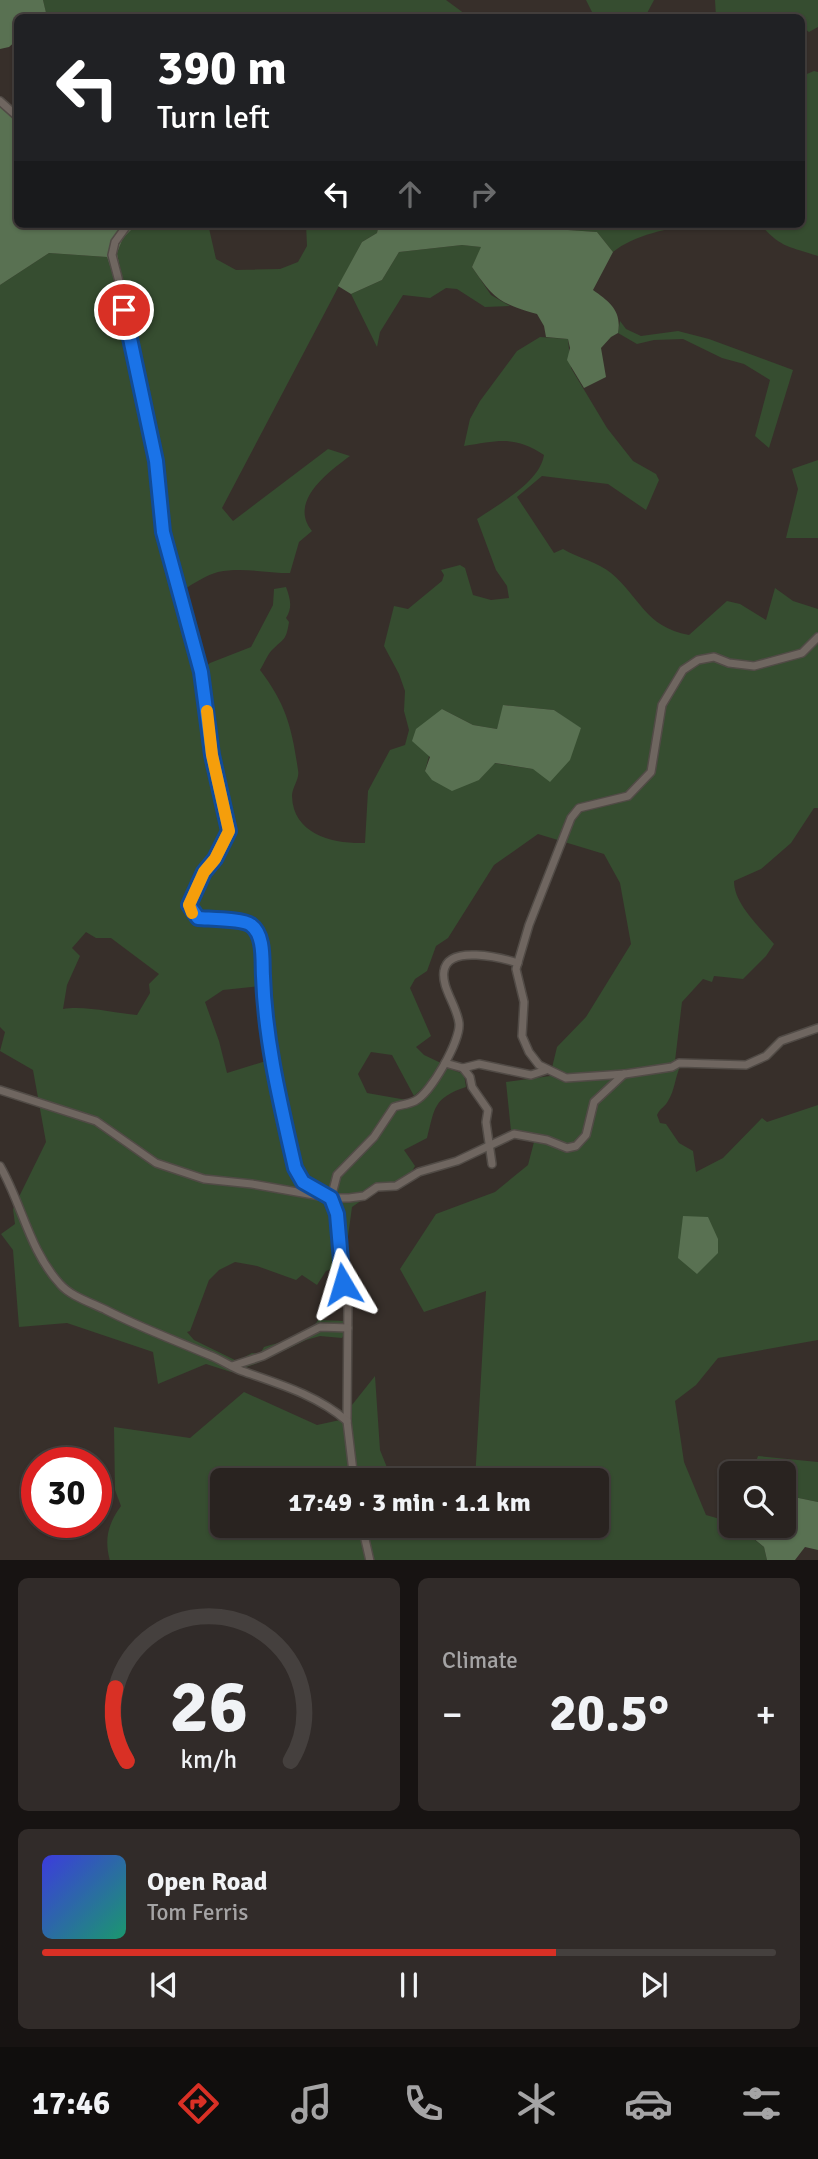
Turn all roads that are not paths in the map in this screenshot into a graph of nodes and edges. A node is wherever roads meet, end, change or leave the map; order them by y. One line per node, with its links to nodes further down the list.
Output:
1 (0, 101): 2 (street)
2 (14, 113)
3 (125, 228): 15 (street)
4 (818, 637): 5 (street)
5 (518, 963): 7 (street); 9 (street)
6 (818, 1028): 10 (street)
7 (445, 1063): 8 (street); 15 (street)
8 (463, 1068): 9 (street); 12 (street)
9 (546, 1070): 10 (street)
10 (625, 1074): 12 (street)
11 (0, 1090): 15 (street)
12 (489, 1147): 13 (street); 15 (street)
13 (492, 1164)
14 (0, 1166): 17 (street)
15 (331, 1198): 16 (street)
16 (348, 1328): 17 (street); 18 (street)
17 (232, 1366): 18 (street)
18 (346, 1421): 19 (street)
19 (352, 1468)
20 (365, 1538): 21 (street)
21 (370, 1560)

